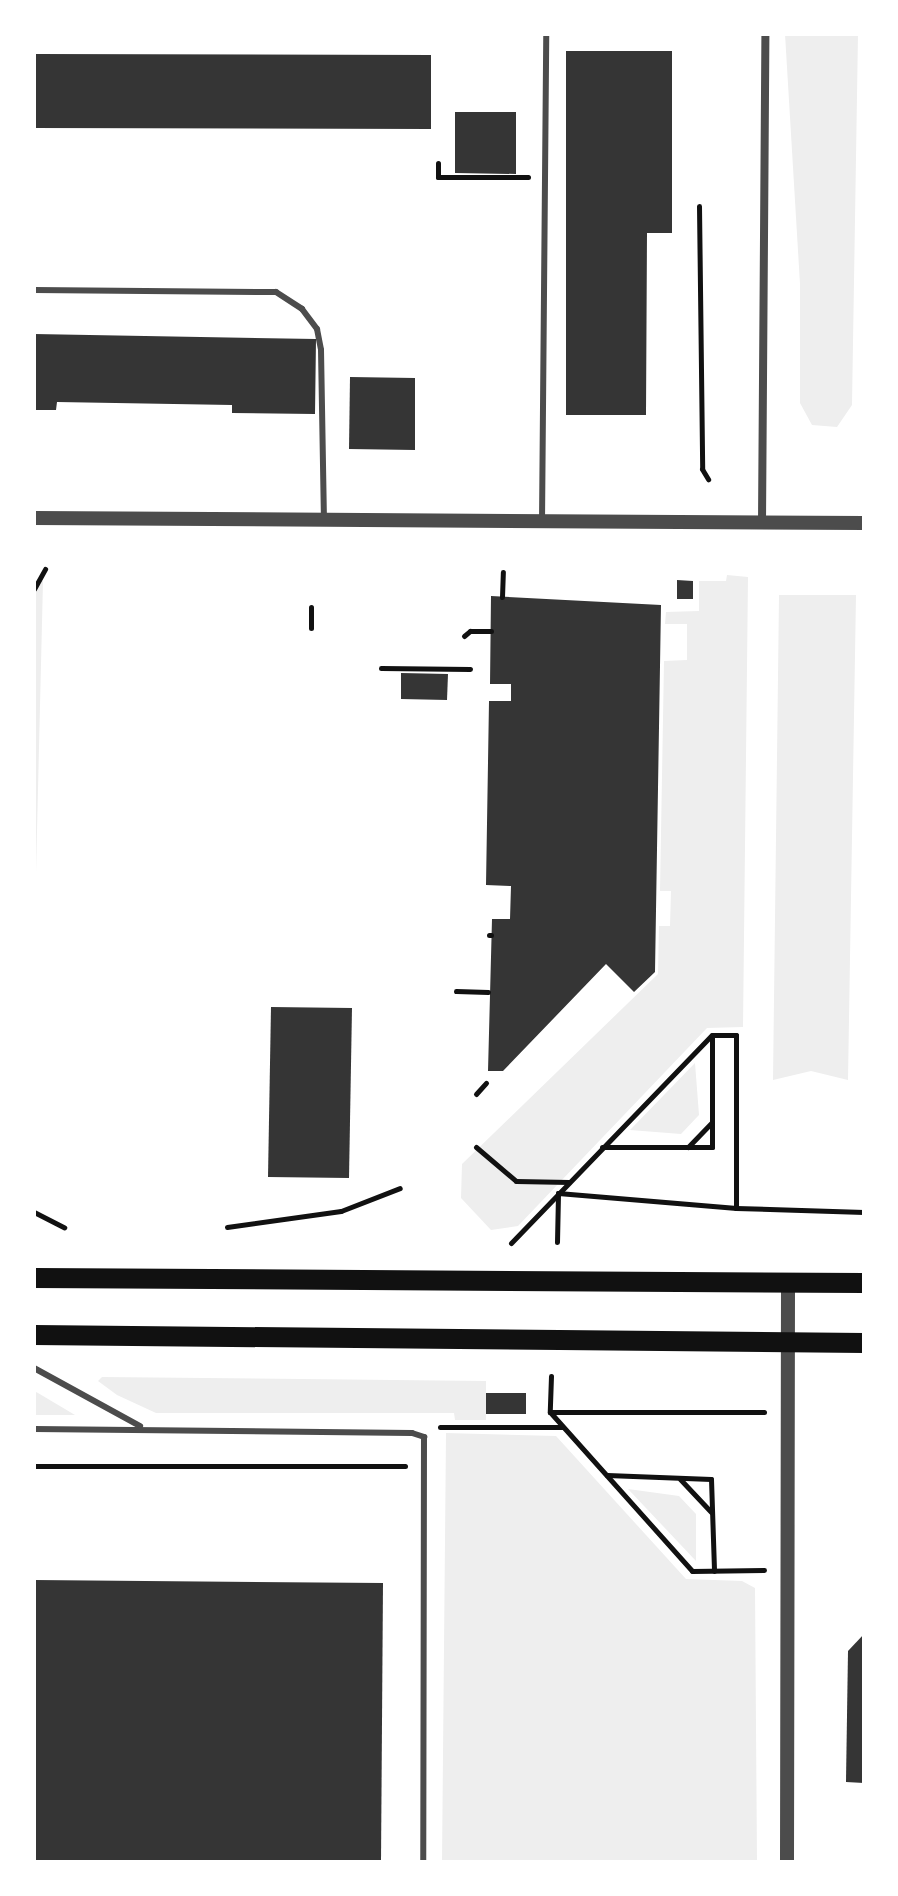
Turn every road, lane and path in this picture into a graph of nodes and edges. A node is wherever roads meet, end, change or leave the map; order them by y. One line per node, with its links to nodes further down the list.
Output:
1 (546, 34): 4 (lane)
2 (765, 34): 11 (street)
3 (438, 163): 4 (path)
4 (545, 178): 10 (lane)
5 (699, 206): 7 (path)
6 (34, 290): 9 (lane)
7 (708, 479)
8 (34, 518): 9 (street)
9 (324, 521): 10 (street)
10 (542, 522): 11 (street)
11 (762, 523): 12 (street)
12 (864, 523)
13 (45, 569): 15 (path)
14 (503, 572): 16 (path)
15 (34, 589)
16 (502, 597)
17 (311, 607): 18 (path)
18 (311, 628)
19 (491, 631): 20 (path)
20 (464, 636)
21 (381, 668): 22 (path)
22 (470, 669)
23 (456, 991): 24 (path)
24 (488, 992)
25 (712, 1035): 28 (path); 30 (path); 35 (path)
26 (486, 1083): 27 (path)
27 (476, 1094)
28 (712, 1122): 31 (path); 31 (path)
29 (476, 1147): 32 (path)
30 (602, 1147): 31 (path); 32 (path)
31 (688, 1147)
32 (569, 1182): 34 (path)
33 (400, 1188): 39 (path)
34 (558, 1193): 35 (path); 40 (path); 41 (path)
35 (736, 1208): 37 (path)
36 (34, 1212): 38 (path)
37 (864, 1212)
38 (64, 1227)
39 (227, 1227)
40 (557, 1242)
41 (511, 1243)
42 (34, 1278): 43 (main road)
43 (788, 1281): 44 (main road); 46 (street)
44 (864, 1283)
45 (34, 1335): 46 (main road)
46 (788, 1343): 47 (main road); 64 (street)
47 (864, 1343)
48 (34, 1368): 53 (lane)
49 (551, 1376): 50 (path)
50 (550, 1412): 51 (path); 52 (path)
51 (769, 1412)
52 (563, 1427): 55 (path); 58 (path)
53 (143, 1428): 54 (lane); 55 (lane)
54 (34, 1429)
55 (424, 1437): 57 (lane)
56 (34, 1466): 57 (path)
57 (428, 1466): 63 (lane)
58 (606, 1475): 59 (path); 62 (path)
59 (679, 1478): 60 (path); 60 (path)
60 (712, 1513): 62 (path)
61 (765, 1570): 62 (path)
62 (714, 1571)
63 (423, 1862)
64 (787, 1862)

